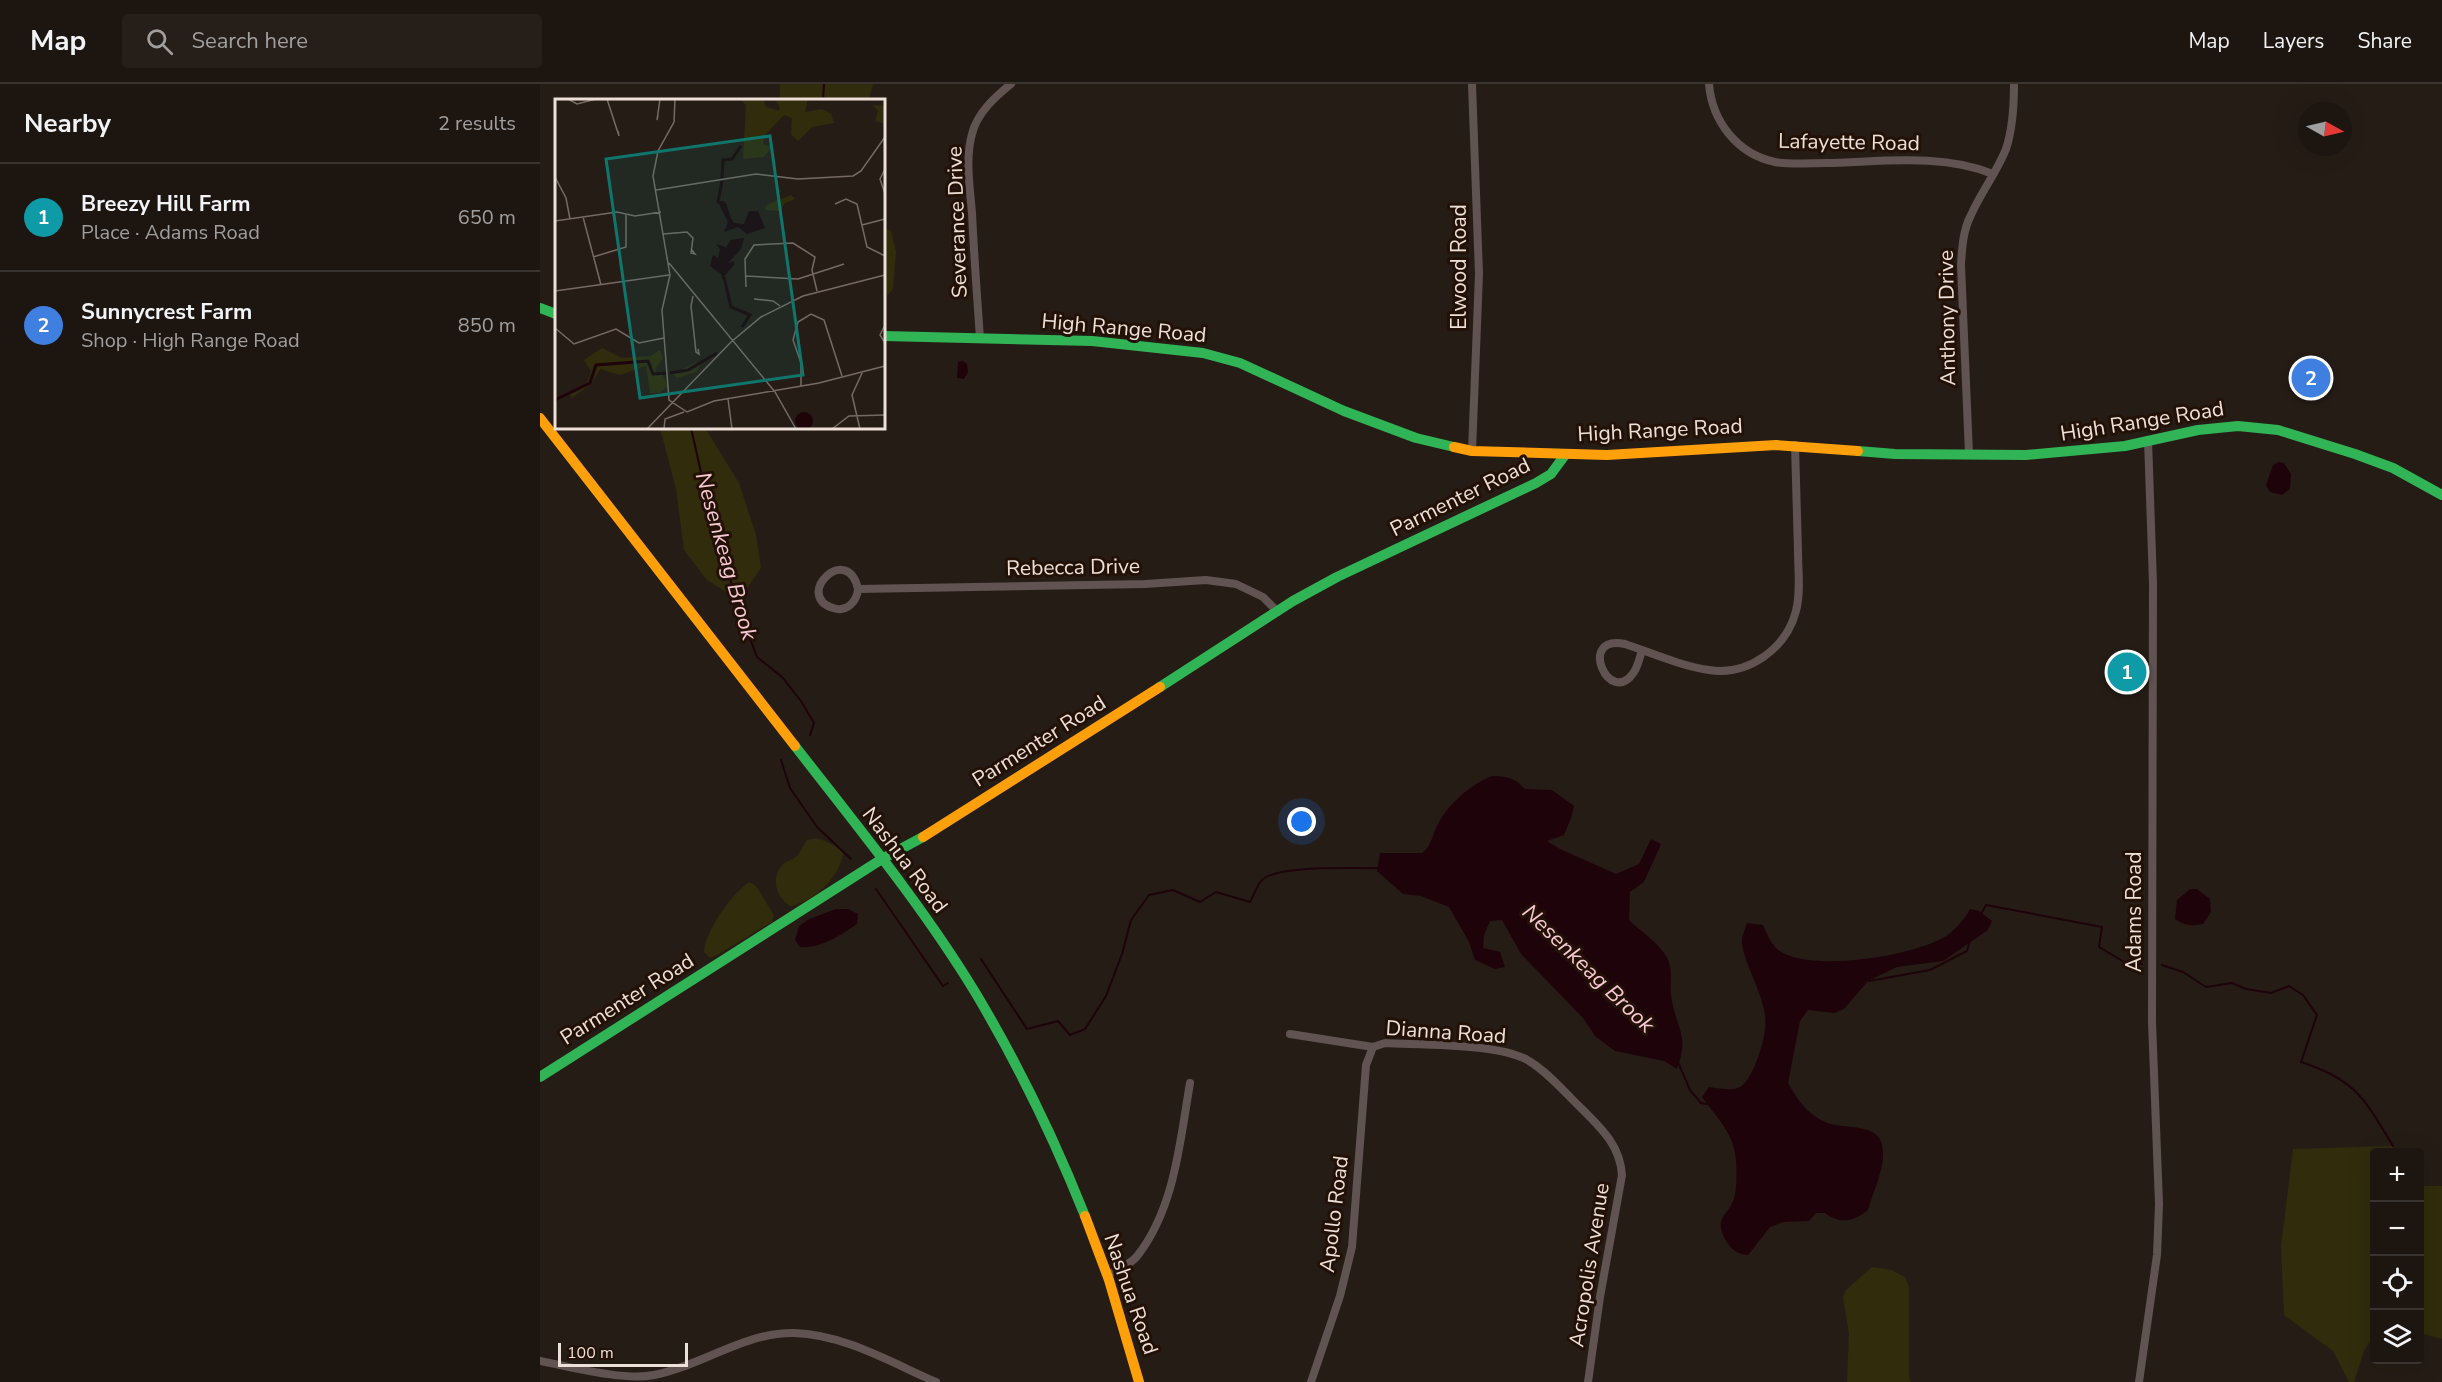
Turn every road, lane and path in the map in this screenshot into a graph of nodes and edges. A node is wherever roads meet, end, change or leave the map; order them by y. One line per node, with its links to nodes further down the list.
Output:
1 (1011, 84): 9 (street, Severance Drive)
2 (1472, 84): 13 (street, Elwood Road)
3 (1709, 84): 5 (street, Lafayette Road)
4 (2014, 84): 5 (street, Anthony Drive)
5 (1994, 174): 14 (street, Anthony Drive)
6 (540, 308): 7 (street)
7 (555, 314)
8 (885, 336): 9 (street, High Range Road)
9 (980, 338): 13 (street, High Range Road)
10 (540, 418): 20 (street, Nashua Road)
11 (2148, 440): 14 (street, High Range Road); 16 (street, High Range Road); 32 (street, Adams Road)
12 (1795, 446): 14 (street, High Range Road); 15 (street, High Range Road); 19 (street)
13 (1472, 451): 15 (street, High Range Road)
14 (1969, 454)
15 (1565, 455): 18 (street, Parmenter Road)
16 (2442, 495)
17 (858, 589): 17 (street); 18 (street, Rebecca Drive)
18 (1278, 612): 20 (street, Parmenter Road)
19 (1642, 650): 19 (street)
20 (882, 859): 23 (street, Parmenter Road); 26 (street, Nashua Road)
21 (1290, 1034): 22 (street, Dianna Road)
22 (1373, 1047): 25 (street, Dianna Road); 30 (street, Apollo Road)
23 (540, 1077)
24 (1190, 1083): 26 (street)
25 (1619, 1155): 31 (street, Acropolis Avenue)
26 (1107, 1275): 29 (street, Nashua Road)
27 (540, 1362): 28 (street)
28 (936, 1382)
29 (1139, 1382)
30 (1311, 1382)
31 (1588, 1382)
32 (2139, 1382)

